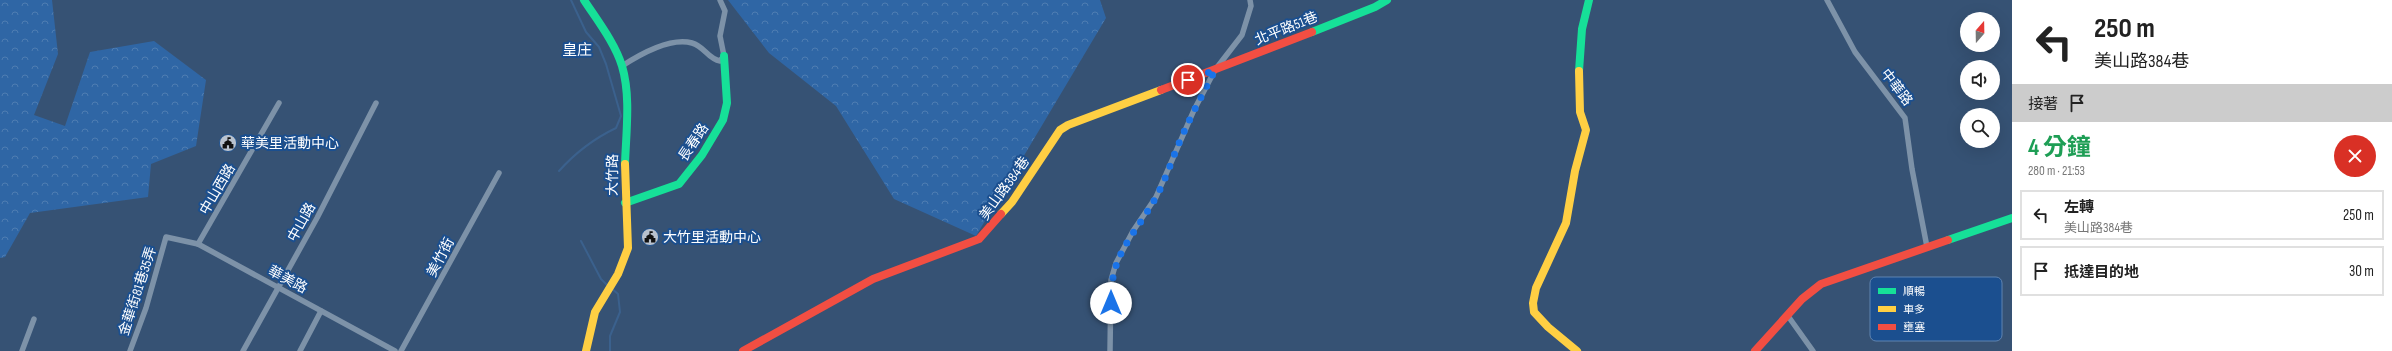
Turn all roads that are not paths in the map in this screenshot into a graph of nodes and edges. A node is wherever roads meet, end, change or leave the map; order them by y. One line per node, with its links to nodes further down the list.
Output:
1 (584, 0): 8 (street, 大竹路)
2 (720, 0): 7 (street, 長春路)
3 (1250, 0): 9 (street, 北平路51巷)
4 (1387, 0): 9 (street, 北平路51巷)
5 (1589, 0): 31 (street)
6 (1827, 0): 17 (street, 中華路)
7 (724, 56): 8 (street); 13 (street, 長春路)
8 (622, 66): 13 (street, 大竹路)
9 (1215, 70): 29 (street, 美山路384巷); 30 (street, 北平路51巷)
10 (279, 103): 16 (street, 中山西路)
11 (376, 103): 18 (street, 中山路)
12 (499, 173): 27 (street, 美竹街)
13 (625, 203): 28 (street, 大竹路)
14 (2012, 218): 17 (street)
15 (166, 237): 16 (street, 華美路); 23 (street, 金華街81巷35弄)
16 (198, 244): 18 (street, 華美路)
17 (1928, 247): 20 (street)
18 (278, 288): 19 (street, 華美路); 24 (street, 中山路)
19 (321, 311): 25 (street); 26 (street, 華美路)
20 (1788, 316): 32 (street); 33 (street)
21 (34, 319): 22 (street)
22 (22, 351)
23 (130, 351)
24 (243, 351)
25 (300, 351)
26 (395, 351)
27 (401, 351)
28 (586, 351)
29 (743, 351)
30 (1110, 351)
31 (1577, 351)
32 (1755, 351)
33 (1813, 351)

